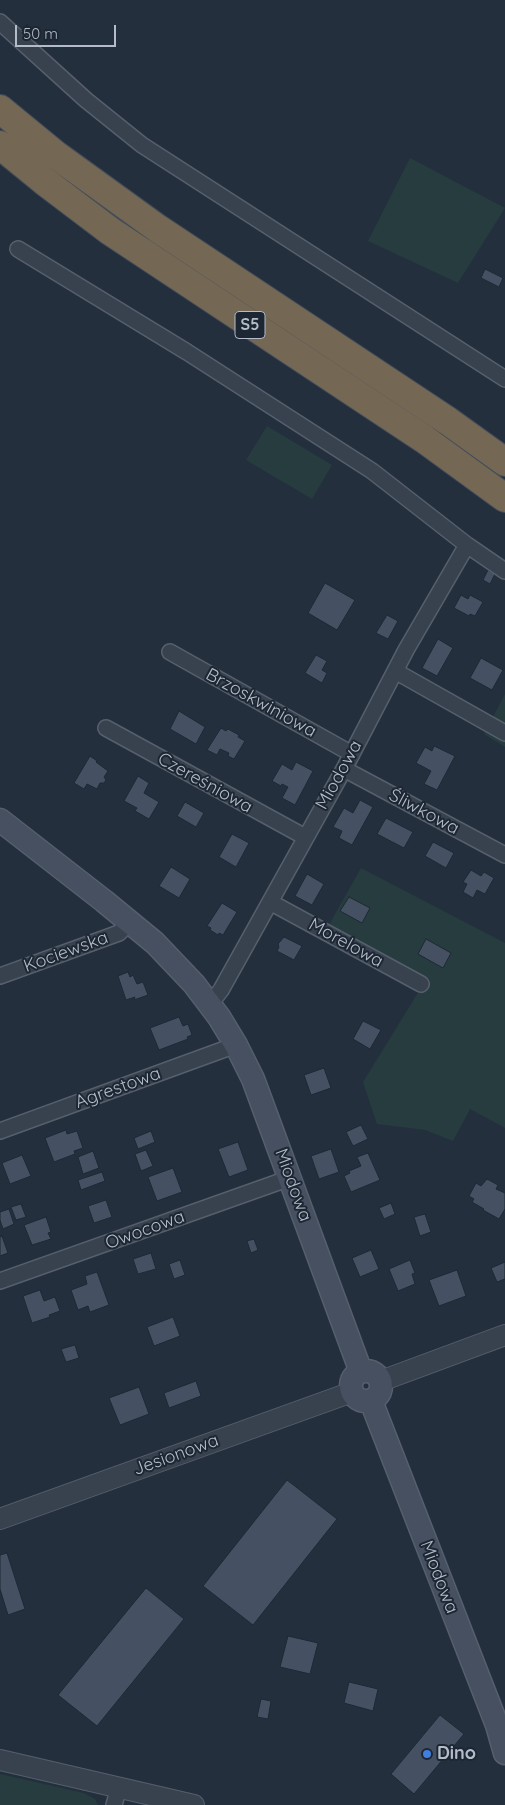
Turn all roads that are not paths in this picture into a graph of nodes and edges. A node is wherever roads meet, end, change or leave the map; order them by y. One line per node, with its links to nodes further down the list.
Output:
1 (0, 22): 5 (street)
2 (0, 109): 6 (highway, S5)
3 (0, 145): 7 (highway, S5)
4 (18, 249): 8 (street)
5 (505, 379)
6 (505, 462)
7 (505, 498)
8 (467, 546): 9 (street); 11 (street, Miodowa)
9 (505, 571)
10 (170, 652): 14 (street, Brzoskwiniowa)
11 (395, 671): 13 (street); 14 (street, Miodowa)
12 (106, 728): 17 (street, Czereśniowa)
13 (505, 732)
14 (352, 754): 15 (street, Miodowa)
15 (344, 769): 17 (street, Miodowa); 18 (street, Śliwkowa)
16 (0, 820): 20 (main road, Miodowa)
17 (305, 837): 19 (street, Miodowa)
18 (505, 855)
19 (270, 902): 22 (street, Morelowa); 23 (street, Miodowa)
20 (129, 922): 21 (street, Kociewska); 23 (main road, Miodowa)
21 (0, 976)
22 (421, 984)
23 (210, 1004): 24 (main road, Miodowa)
24 (236, 1045): 25 (street, Agrestowa); 26 (main road, Miodowa)
25 (0, 1131)
26 (290, 1178): 27 (street, Owocowa); 29 (main road, Miodowa)
27 (0, 1281)
28 (505, 1335): 29 (street, Jesionowa)
29 (366, 1386): 30 (street, Jesionowa); 31 (main road, Miodowa)
30 (0, 1519)
31 (505, 1753)
32 (0, 1760): 33 (street)
33 (116, 1796): 34 (street)
34 (194, 1805)

